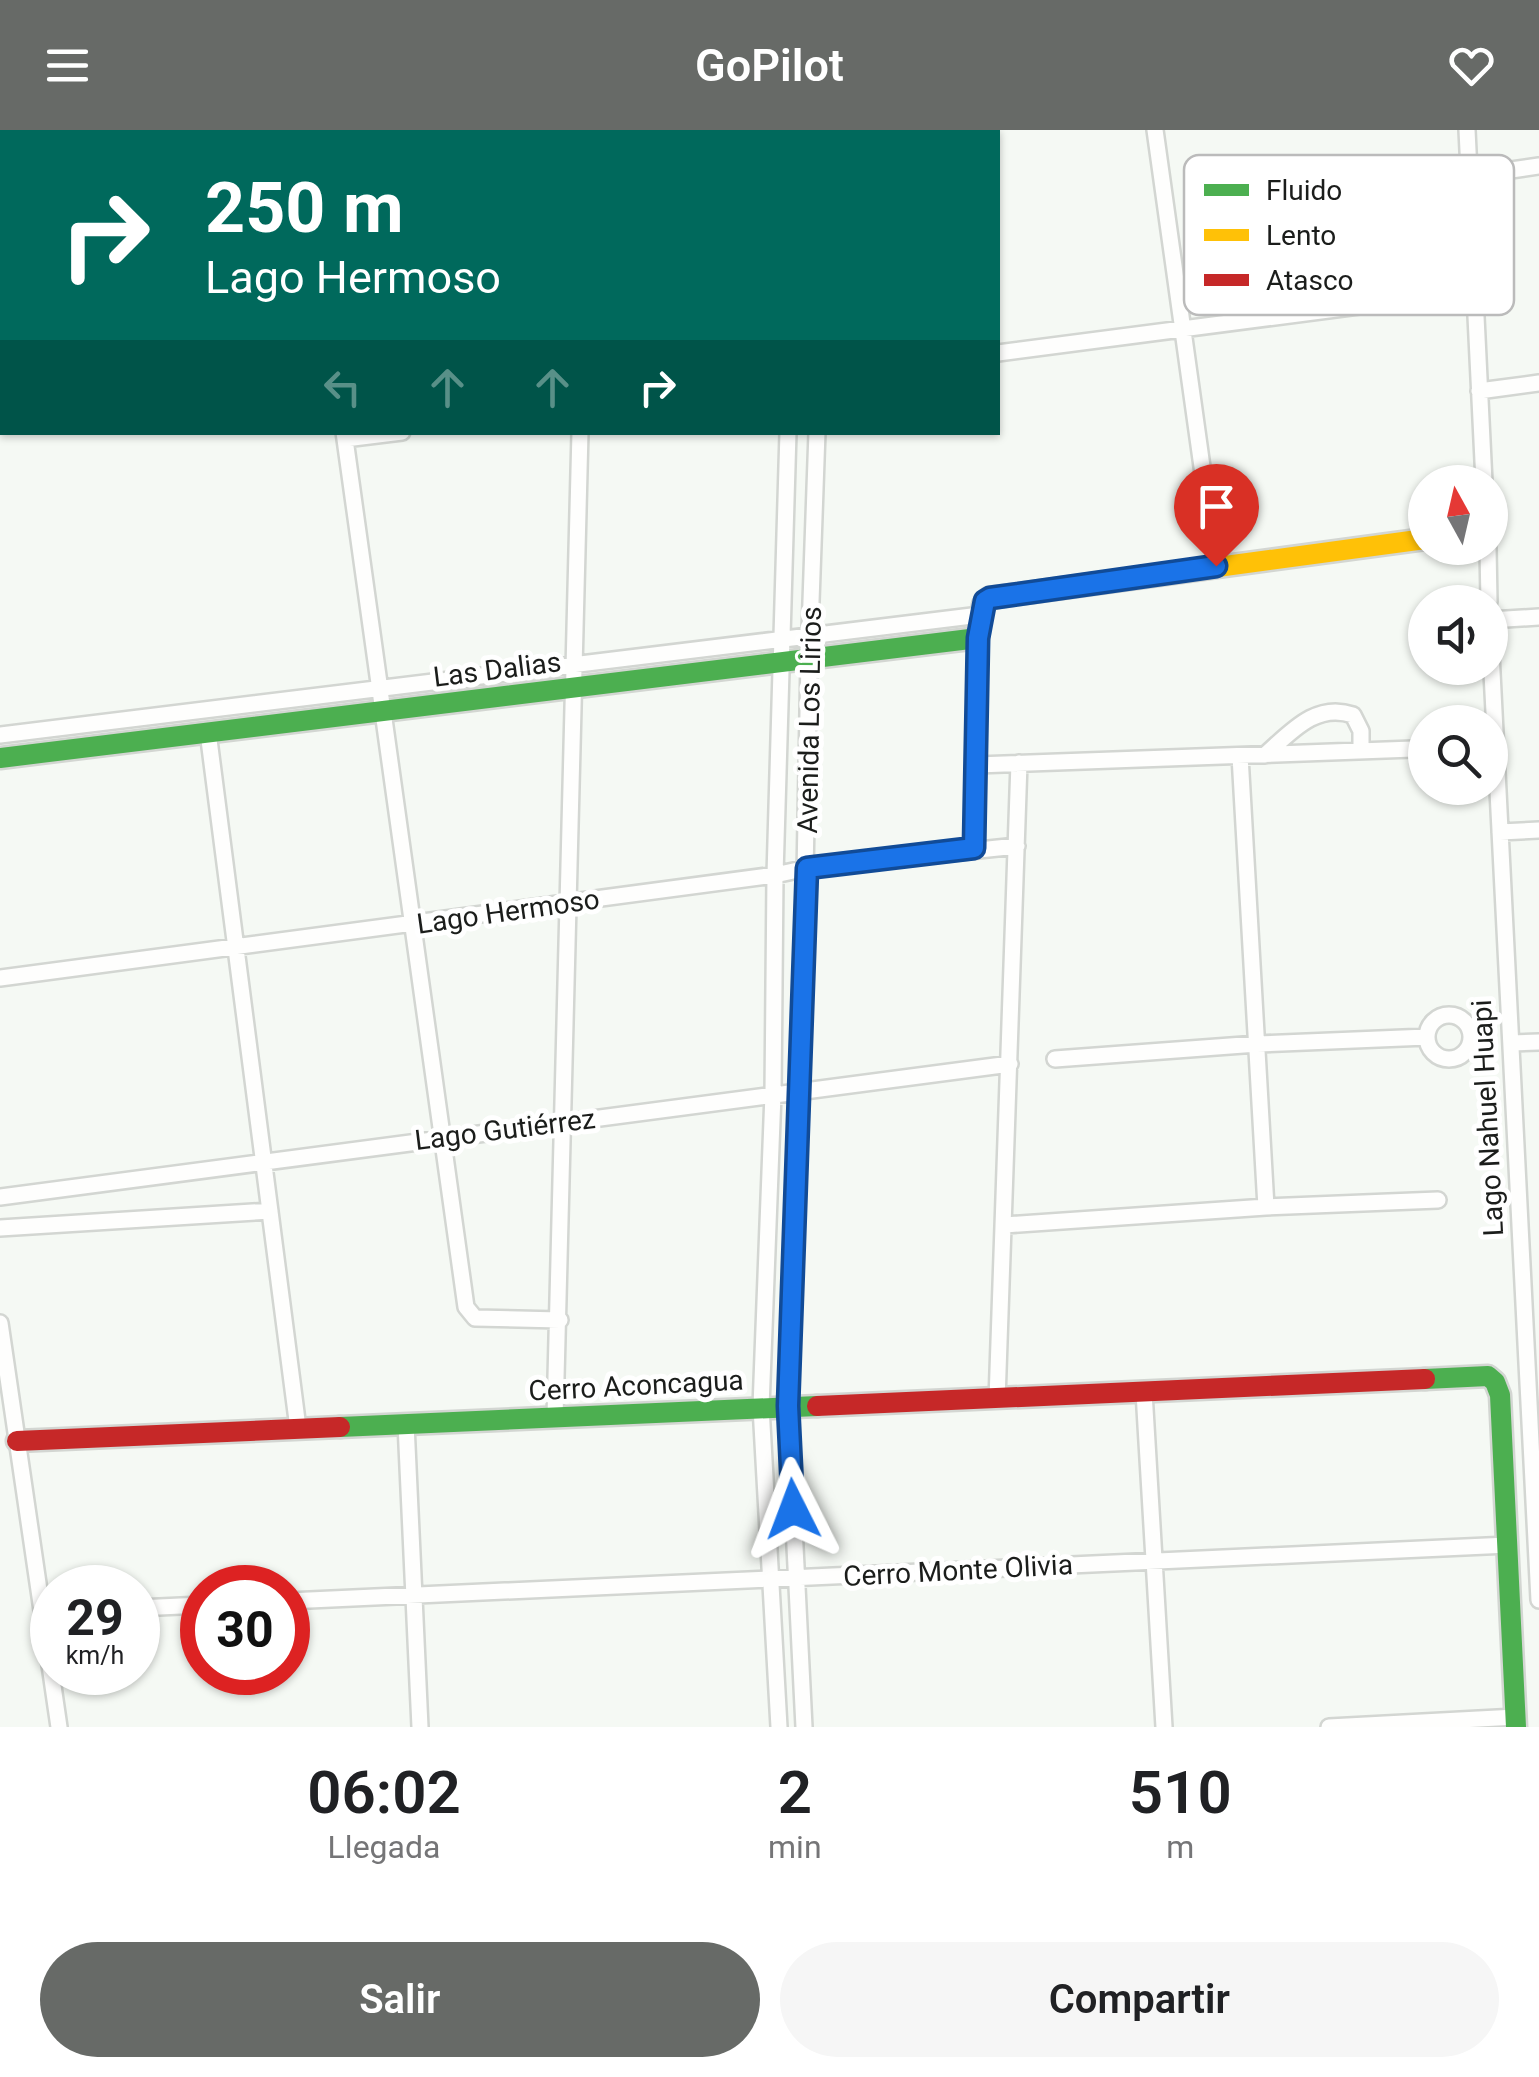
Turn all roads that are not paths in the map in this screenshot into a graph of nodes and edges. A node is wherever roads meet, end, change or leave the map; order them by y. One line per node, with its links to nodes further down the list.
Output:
1 (1155, 130): 8 (street)
2 (1467, 130): 3 (street)
3 (1468, 155)
4 (1539, 166): 5 (street)
5 (1514, 170)
6 (1288, 315): 8 (street)
7 (1475, 315): 11 (street)
8 (1180, 329): 9 (street); 18 (street)
9 (1000, 353)
10 (1539, 383): 11 (street)
11 (1479, 391): 16 (street)
12 (580, 435): 25 (street)
13 (788, 435): 24 (street, Avenida Los Lirios)
14 (817, 435): 23 (street, Avenida Los Lirios)
15 (344, 436): 28 (street)
16 (1483, 465)
17 (1408, 541): 18 (street, Las Dalias)
18 (1216, 566): 19 (street, Las Dalias)
19 (980, 615): 22 (street); 23 (street, Las Dalias)
20 (1539, 617): 21 (street)
21 (1508, 619)
22 (978, 638): 23 (street, Las Dalias); 36 (street)
23 (809, 647): 24 (street, Las Dalias); 42 (street, Avenida Los Lirios)
24 (782, 650): 25 (street, Las Dalias); 27 (street, Las Dalias); 43 (street, Avenida Los Lirios)
25 (575, 665): 27 (street); 28 (street, Las Dalias)
26 (1493, 685): 39 (street, Lago Nahuel Huapi)
27 (574, 687): 28 (street, Las Dalias); 44 (street)
28 (380, 700): 29 (street, Las Dalias); 30 (street, Las Dalias); 45 (street)
29 (208, 732): 35 (street, Las Dalias); 46 (street)
30 (0, 736)
31 (1408, 749): 32 (street)
32 (1360, 751): 33 (street); 33 (street)
33 (1266, 755): 34 (street)
34 (1240, 756): 37 (street); 51 (street)
35 (0, 758)
36 (977, 764): 37 (street); 41 (street)
37 (1019, 764): 40 (street)
38 (1539, 830): 39 (street)
39 (1500, 832): 50 (street, Lago Nahuel Huapi)
40 (1016, 846): 41 (street, Lago Hermoso); 53 (street)
41 (974, 848): 42 (street, Lago Hermoso)
42 (807, 868): 43 (street, Lago Hermoso); 54 (street, Avenida Los Lirios)
43 (775, 875): 44 (street, Lago Hermoso); 55 (street, Avenida Los Lirios)
44 (567, 904): 45 (street, Lago Hermoso); 56 (street)
45 (413, 924): 46 (street, Lago Hermoso); 57 (street)
46 (236, 948): 47 (street, Lago Hermoso); 58 (street)
47 (0, 978)
48 (1427, 1036): 51 (street)
49 (1539, 1042): 50 (street)
50 (1511, 1043): 66 (street, Lago Nahuel Huapi)
51 (1256, 1044): 52 (street); 61 (street)
52 (1055, 1059)
53 (1010, 1064): 54 (street, Lago Gutiérrez); 63 (street)
54 (801, 1090): 55 (street, Lago Gutiérrez); 71 (street, Avenida Los Lirios)
55 (773, 1094): 56 (street, Lago Gutiérrez); 72 (street, Avenida Los Lirios)
56 (562, 1121): 57 (street, Lago Gutiérrez); 67 (street)
57 (443, 1136): 58 (street, Lago Gutiérrez); 67 (street)
58 (263, 1161): 59 (street, Lago Gutiérrez); 62 (street)
59 (0, 1197)
60 (1438, 1200): 61 (street)
61 (1266, 1207): 63 (street)
62 (270, 1211): 64 (street); 75 (street)
63 (1005, 1225): 70 (street)
64 (0, 1228)
65 (1539, 1261): 66 (street)
66 (1521, 1262): 77 (street, Lago Nahuel Huapi)
67 (560, 1320): 73 (street)
68 (0, 1323): 76 (street)
69 (1144, 1392): 70 (street, Cerro Aconcagua); 78 (street, Cerro Aconcagua); 79 (street)
70 (997, 1400): 71 (street, Cerro Aconcagua)
71 (788, 1406): 72 (street, Cerro Aconcagua); 81 (street, Avenida Los Lirios)
72 (762, 1407): 73 (street, Cerro Aconcagua); 82 (street, Avenida Los Lirios)
73 (555, 1417): 74 (street, Cerro Aconcagua)
74 (406, 1424): 75 (street, Cerro Aconcagua); 83 (street)
75 (298, 1428): 76 (street, Cerro Aconcagua)
76 (17, 1441): 80 (street)
77 (1535, 1462): 85 (street, Lago Nahuel Huapi)
78 (1508, 1545): 79 (street, Cerro Monte Olivia); 87 (street)
79 (1156, 1561): 81 (street, Cerro Monte Olivia); 92 (street)
80 (39, 1565)
81 (797, 1578): 82 (street, Cerro Monte Olivia); 91 (street, Avenida Los Lirios)
82 (772, 1579): 83 (street, Cerro Monte Olivia); 90 (street, Avenida Los Lirios)
83 (414, 1595): 84 (street, Cerro Monte Olivia); 89 (street)
84 (310, 1600)
85 (1539, 1600)
86 (56, 1695): 88 (street)
87 (1516, 1722): 93 (street)
88 (59, 1727)
89 (420, 1727)
90 (779, 1727)
91 (804, 1727)
92 (1164, 1727)
93 (1329, 1727)

